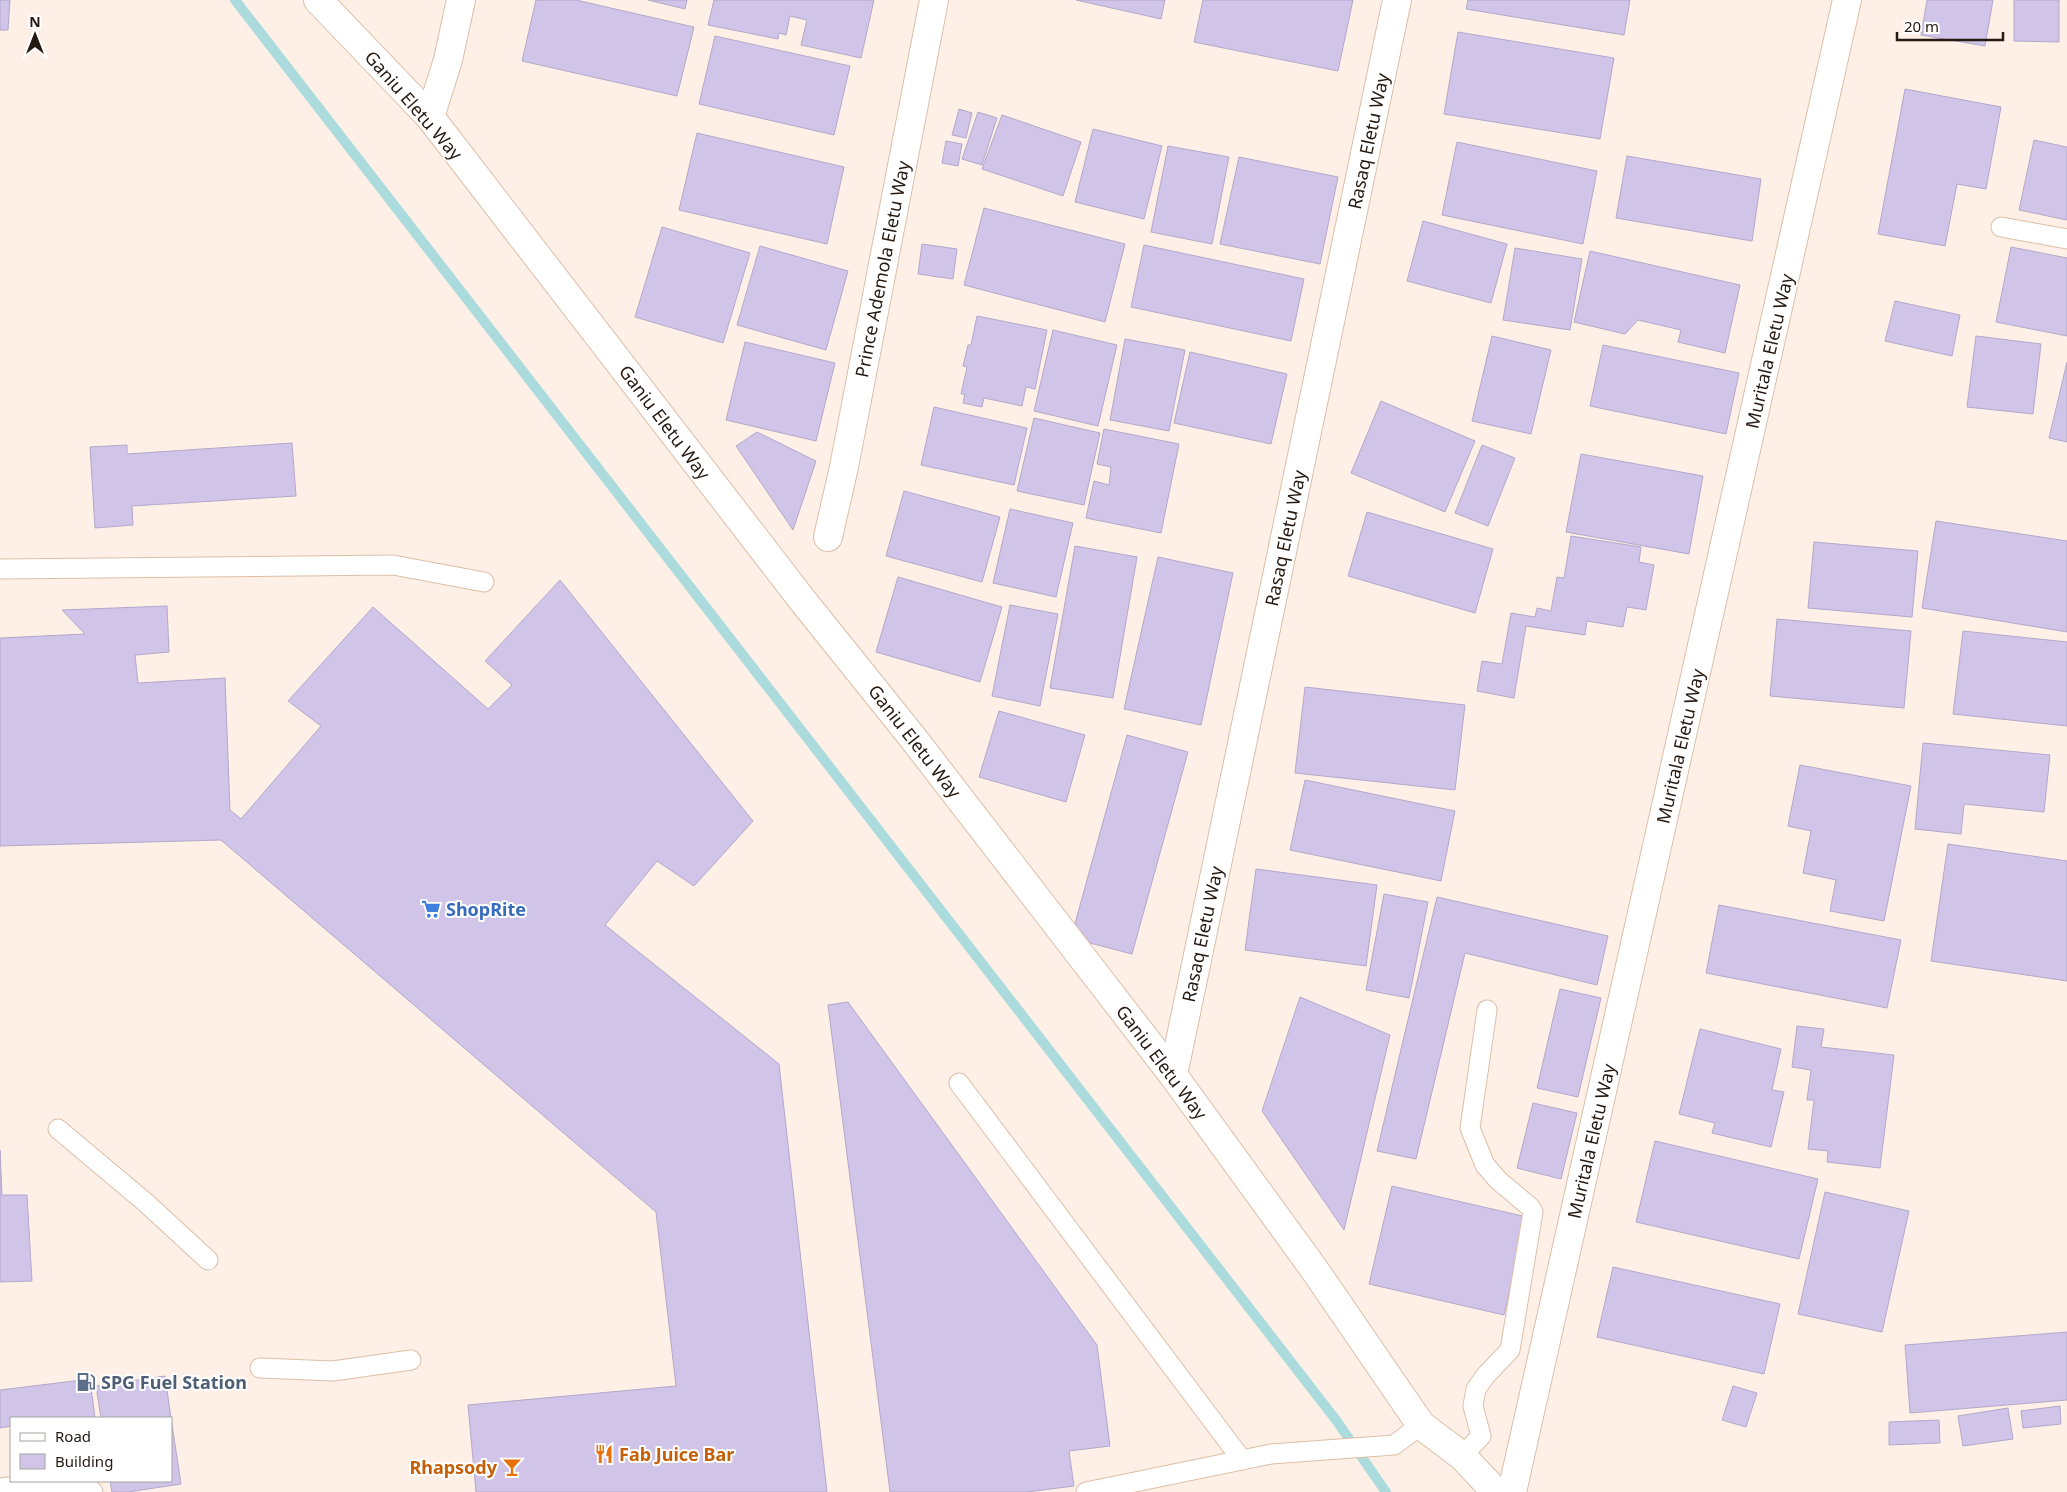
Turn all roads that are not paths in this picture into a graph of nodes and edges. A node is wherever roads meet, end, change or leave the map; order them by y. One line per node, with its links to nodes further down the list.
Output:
1 (318, 0): 6 (street, Ganiu Eletu Way)
2 (461, 0): 6 (street)
3 (934, 0): 9 (street, Prince Ademola Eletu Way)
4 (1398, 0): 13 (street, Rasaq Eletu Way)
5 (1847, 0): 26 (street, Muritala Eletu Way)
6 (430, 118): 13 (street, Ganiu Eletu Way)
7 (2001, 227): 8 (lane)
8 (2067, 239)
9 (828, 537)
10 (0, 569): 11 (lane)
11 (484, 582)
12 (1488, 1010): 20 (lane)
13 (1173, 1076): 19 (street, Ganiu Eletu Way)
14 (959, 1083): 21 (lane)
15 (58, 1129): 16 (lane)
16 (208, 1260)
17 (411, 1360): 18 (lane)
18 (260, 1368)
19 (1421, 1425): 20 (street, Ganiu Eletu Way); 21 (lane)
20 (1462, 1456): 25 (street, Ganiu Eletu Way)
21 (1242, 1460): 24 (lane)
22 (0, 1488): 23 (lane)
23 (93, 1492)
24 (1086, 1492)
25 (1496, 1492)
26 (1512, 1492)

